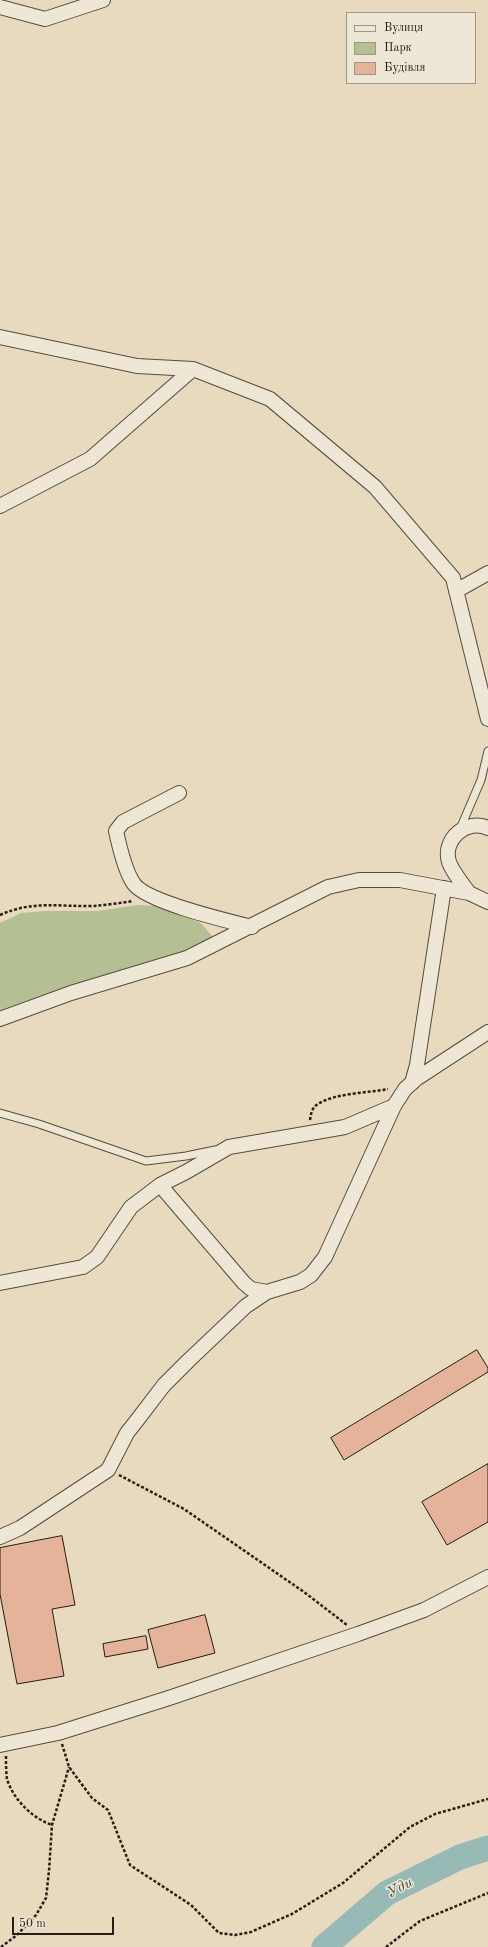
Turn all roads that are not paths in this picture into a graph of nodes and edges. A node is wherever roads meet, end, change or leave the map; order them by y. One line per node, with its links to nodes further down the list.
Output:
1 (103, 0): 2 (street)
2 (0, 7)
3 (0, 337): 4 (street)
4 (193, 370): 5 (street); 7 (street)
5 (0, 506)
6 (488, 573): 7 (street)
7 (456, 591): 8 (street)
8 (488, 719)
9 (488, 750): 12 (lane)
10 (179, 792): 16 (street)
11 (488, 828): 12 (street)
12 (459, 831): 14 (street)
13 (444, 888): 14 (street); 16 (street); 19 (street)
14 (469, 893): 15 (street)
15 (488, 902)
16 (252, 927): 17 (street)
17 (0, 1019)
18 (488, 1032): 19 (street)
19 (412, 1083): 20 (street)
20 (394, 1106): 22 (street); 25 (street)
21 (0, 1113): 22 (lane)
22 (229, 1147): 23 (street)
23 (160, 1185): 24 (street); 25 (street)
24 (0, 1284)
25 (267, 1292): 26 (street)
26 (0, 1537)
27 (488, 1577): 28 (street)
28 (2, 1740)

